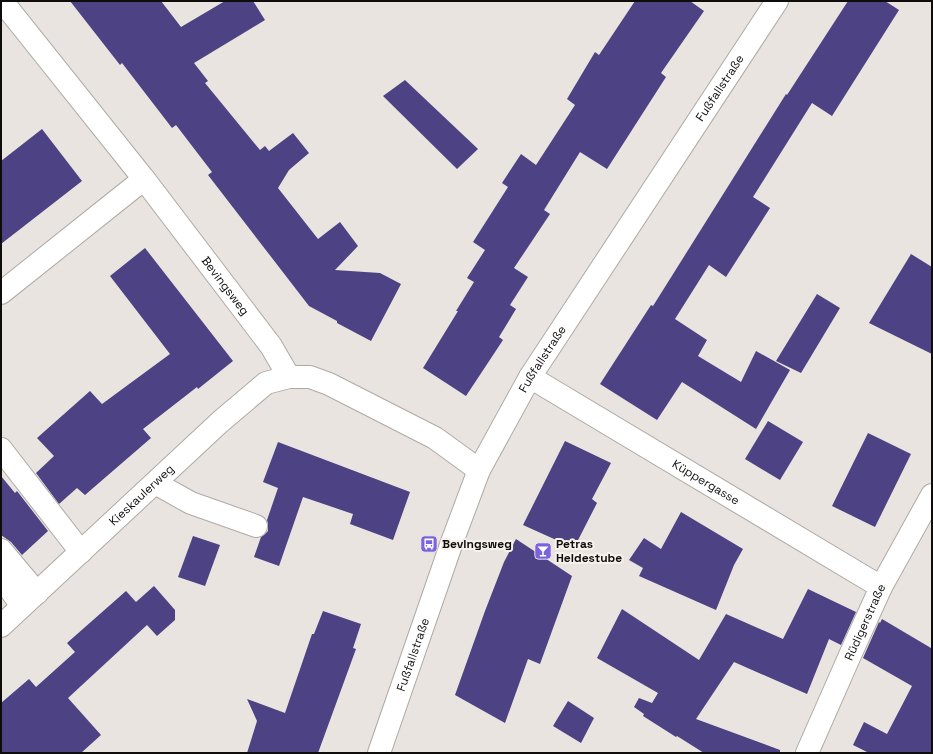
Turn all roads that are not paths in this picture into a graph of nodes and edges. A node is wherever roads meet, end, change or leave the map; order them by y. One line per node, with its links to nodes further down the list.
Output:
1 (2, 1): 3 (street, Bevingsweg)
2 (777, 1): 6 (street, Fußfallstraße)
3 (144, 179): 4 (street); 5 (street, Bevingsweg)
4 (1, 293)
5 (289, 377): 8 (street); 9 (street, Kieskaulerweg)
6 (530, 377): 8 (street, Fußfallstraße); 15 (street, Küppergasse)
7 (1, 449): 13 (street)
8 (479, 470): 18 (street, Fußfallstraße)
9 (155, 483): 11 (street); 13 (street, Kieskaulerweg)
10 (932, 495): 15 (street, Rüdigerstraße)
11 (256, 526)
12 (1, 550): 16 (street)
13 (81, 552): 16 (street, Kieskaulerweg)
14 (1, 577): 16 (street)
15 (881, 587): 19 (street, Rüdigerstraße)
16 (29, 600): 17 (street, Kieskaulerweg)
17 (1, 626)
18 (379, 753)
19 (807, 753)

